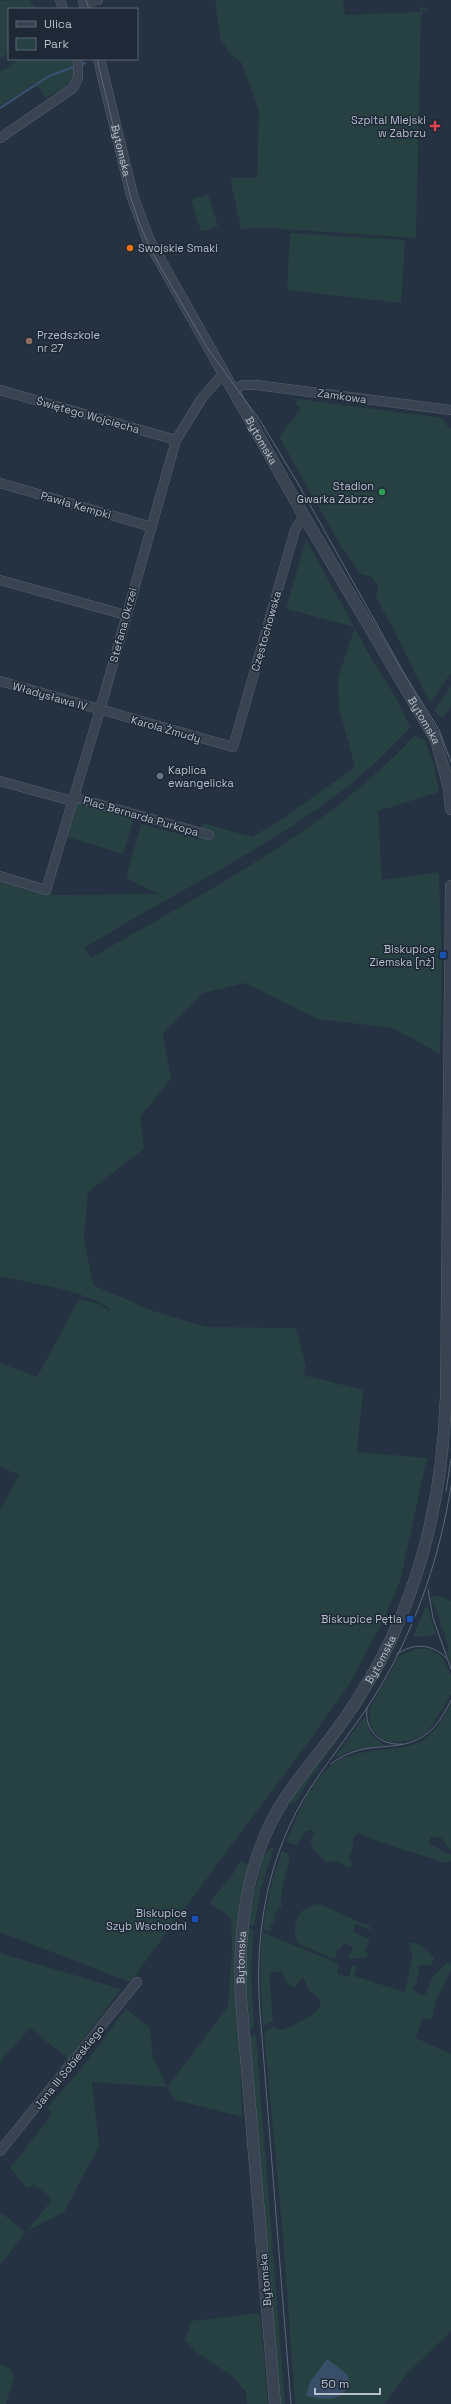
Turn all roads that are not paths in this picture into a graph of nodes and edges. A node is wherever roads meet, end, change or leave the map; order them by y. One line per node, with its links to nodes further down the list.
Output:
1 (98, 0): 2 (street)
2 (85, 4)
3 (78, 60): 5 (street)
4 (99, 60): 6 (street, Bytomska)
5 (0, 138)
6 (224, 373): 8 (street, Bytomska); 10 (street, Stefana Okrzei)
7 (0, 390): 10 (street, Świętego Wojciecha)
8 (233, 390): 9 (street, Zamkowa); 12 (street, Bytomska)
9 (451, 410)
10 (176, 440): 13 (street, Stefana Okrzei)
11 (0, 483): 13 (street, Pawła Kempki)
12 (304, 516): 18 (street, Częstochowska); 21 (street, Bytomska)
13 (152, 527): 15 (street, Stefana Okrzei)
14 (0, 580): 15 (street)
15 (126, 615): 17 (street, Stefana Okrzei)
16 (0, 682): 17 (street, Władysława IV)
17 (100, 710): 18 (street, Karola Żmudy); 20 (street, Stefana Okrzei)
18 (233, 747)
19 (0, 781): 20 (street, Plac Bernarda Purkopa)
20 (73, 799): 22 (street, Plac Bernarda Purkopa); 23 (street, Stefana Okrzei)
21 (451, 809)
22 (209, 835)
23 (0, 876)
24 (451, 886): 25 (street, Bytomska)
25 (450, 1069): 26 (street, Bytomska)
26 (448, 1396): 29 (street, Bytomska)
27 (137, 1982): 28 (street, Jana III Sobieskiego)
28 (0, 2151)
29 (275, 2404)

